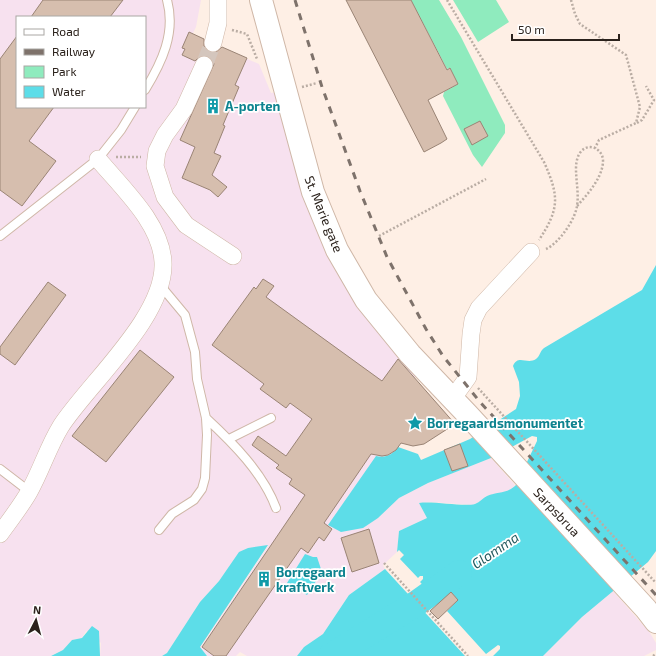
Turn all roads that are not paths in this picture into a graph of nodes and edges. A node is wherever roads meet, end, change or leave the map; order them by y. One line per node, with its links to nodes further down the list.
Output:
1 (168, 0): 6 (lane)
2 (218, 0): 4 (street)
3 (261, 0): 13 (main road, St. Marie gate)
4 (213, 43)
5 (204, 65): 11 (street)
6 (146, 88)
7 (134, 108): 8 (lane)
8 (98, 159): 9 (lane); 12 (street)
9 (0, 236)
10 (531, 252): 13 (street)
11 (233, 256)
12 (160, 285): 15 (lane); 19 (street)
13 (450, 396): 14 (main road, St. Marie gate)
14 (468, 415): 23 (main road, Sarpsbrua)
15 (206, 418): 17 (lane); 21 (lane)
16 (271, 418): 17 (lane)
17 (229, 439): 20 (lane)
18 (0, 469): 19 (lane)
19 (30, 492): 22 (street)
20 (276, 508)
21 (159, 530)
22 (0, 534)
23 (651, 616)

